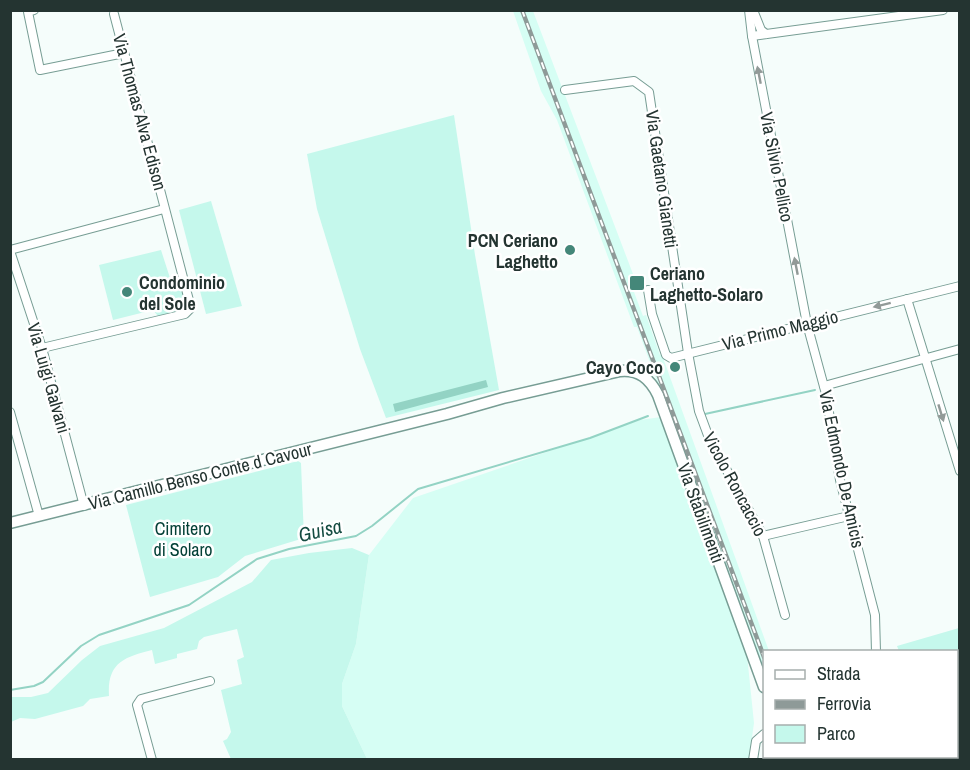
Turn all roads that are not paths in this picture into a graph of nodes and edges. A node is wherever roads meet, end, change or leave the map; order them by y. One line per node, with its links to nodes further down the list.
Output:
1 (34, 10): 7 (street)
2 (751, 10): 5 (street); 6 (street, Via Silvio Pellico)
3 (943, 10): 5 (street)
4 (114, 14): 7 (street, Via Thomas Alva Edison)
5 (766, 34): 6 (street)
6 (752, 36): 14 (street, Via Silvio Pellico, one-way to 6)
7 (124, 52): 9 (street, Via Thomas Alva Edison)
8 (565, 90): 17 (street, Via Gaetano Gianetti)
9 (164, 209): 10 (street); 15 (street, Via Thomas Alva Edison)
10 (10, 251): 15 (street, Via Luigi Galvani)
11 (960, 286): 13 (street, Via Primo Maggio)
12 (648, 290): 17 (street, Via Primo Maggio)
13 (907, 299): 14 (street, Via Primo Maggio, one-way to 14); 18 (street)
14 (807, 324): 17 (street, Via Primo Maggio); 19 (street, Via Edmondo De Amicis)
15 (42, 348): 23 (street, Via Luigi Galvani)
16 (960, 349): 18 (street)
17 (688, 353): 27 (street, Vicolo Roncaccio)
18 (925, 357): 19 (street); 22 (street, one-way to 22)
19 (824, 386): 25 (street, Via Edmondo De Amicis)
20 (10, 412): 24 (street)
21 (389, 428): 23 (street, Via Camillo Benso Conte d Cavour); 31 (street, Via Stabilimenti)
22 (960, 471)
23 (84, 506): 24 (street, Via Camillo Benso Conte d Cavour)
24 (39, 516): 26 (street, Via Camillo Benso Conte d Cavour)
25 (849, 516): 27 (street); 29 (street, Via Edmondo De Amicis)
26 (10, 523)
27 (764, 536): 28 (street, Vicolo Roncaccio)
28 (785, 615)
29 (876, 650)
30 (210, 681): 33 (street)
31 (763, 682)
32 (763, 736): 34 (street)
33 (152, 759)
34 (753, 759)

